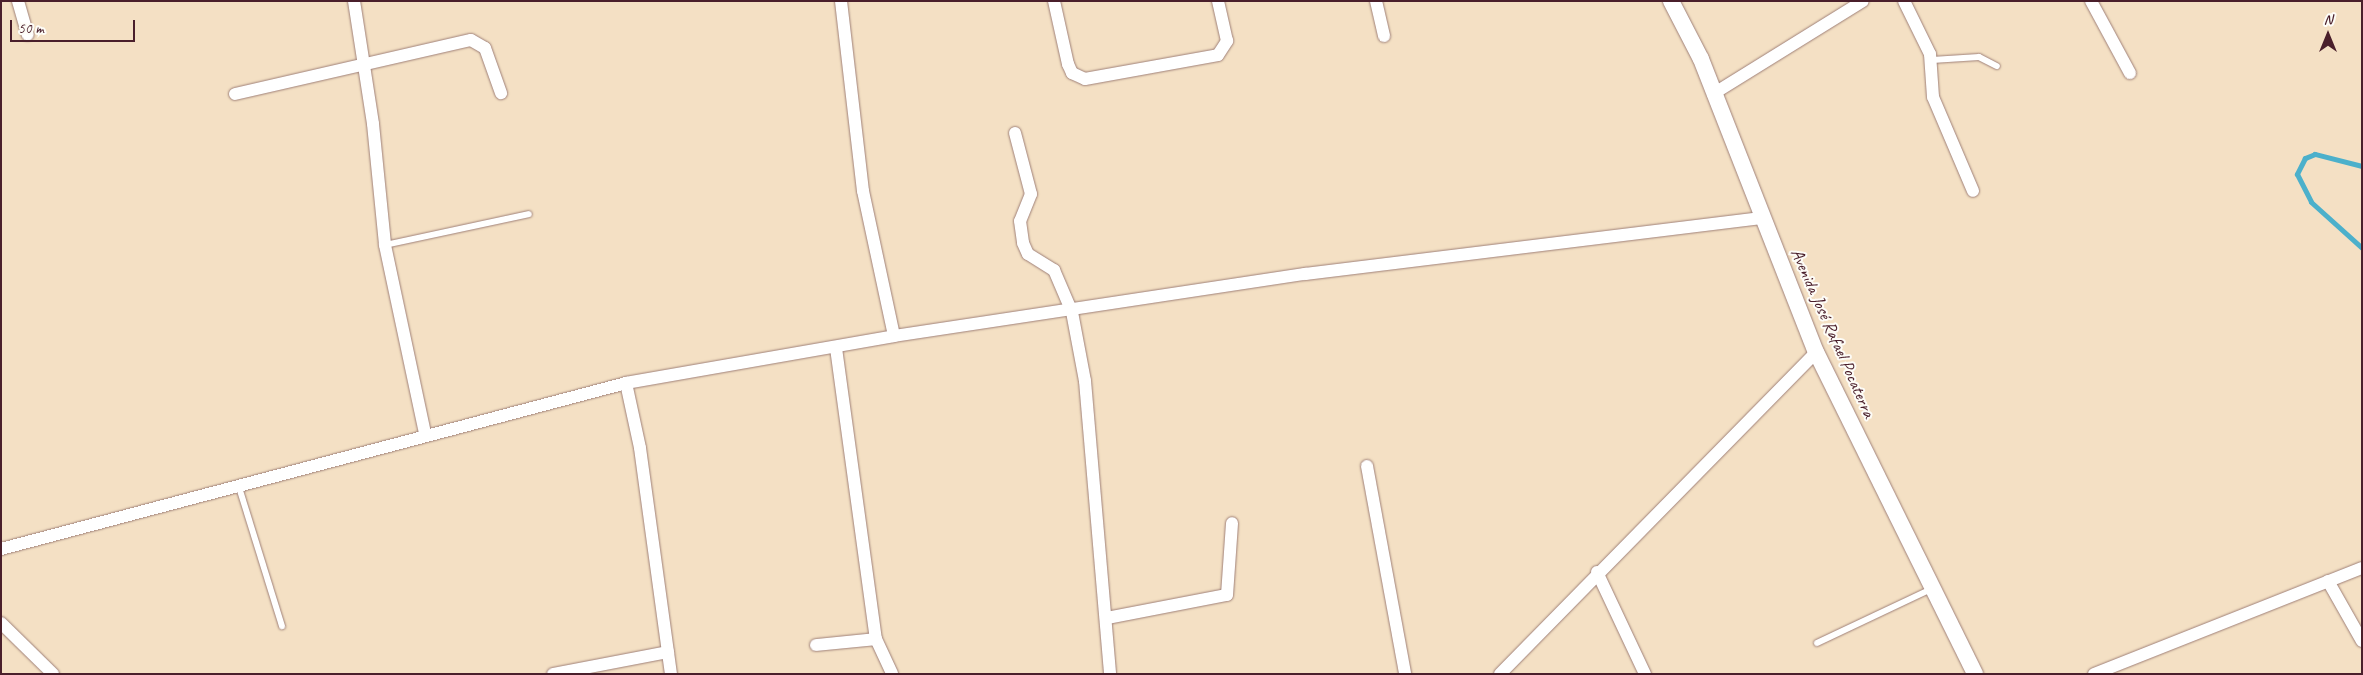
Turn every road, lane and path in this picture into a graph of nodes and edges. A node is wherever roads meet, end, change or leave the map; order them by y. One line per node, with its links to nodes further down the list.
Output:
1 (18, 1): 11 (street)
2 (354, 1): 14 (street)
3 (841, 1): 26 (street)
4 (1054, 1): 5 (street)
5 (1218, 1)
6 (1376, 1): 12 (street)
7 (1671, 1): 19 (street, Avenida José Rafael Pocaterra)
8 (1863, 1): 19 (street)
9 (1904, 1): 13 (street)
10 (2091, 1): 16 (street)
11 (28, 35)
12 (1384, 36)
13 (1932, 60): 15 (lane); 21 (street)
14 (364, 62): 17 (street); 18 (street); 24 (street)
15 (1997, 66)
16 (2130, 73)
17 (501, 93)
18 (235, 94)
19 (1713, 94): 23 (street, Avenida José Rafael Pocaterra)
20 (1015, 133): 25 (street)
21 (1973, 191)
22 (529, 214): 24 (lane)
23 (1762, 218): 25 (street); 28 (street, Avenida José Rafael Pocaterra)
24 (385, 245): 30 (street)
25 (1072, 312): 26 (street); 39 (street)
26 (894, 336): 27 (street)
27 (836, 348): 29 (street); 42 (street)
28 (1816, 352): 36 (street); 38 (street, Avenida José Rafael Pocaterra)
29 (626, 383): 30 (street); 46 (street)
30 (425, 433): 32 (street)
31 (1367, 466): 52 (street)
32 (237, 483): 34 (street); 41 (lane)
33 (1232, 523): 39 (street)
34 (1, 549)
35 (2362, 568): 37 (street)
36 (1597, 572): 53 (street); 54 (street)
37 (2328, 581): 43 (street); 56 (street)
38 (1931, 589): 44 (lane); 55 (street, Avenida José Rafael Pocaterra)
39 (1107, 618): 51 (street)
40 (1, 623): 47 (street)
41 (282, 626)
42 (876, 639): 45 (street); 50 (street)
43 (2362, 641)
44 (1817, 643)
45 (816, 644)
46 (668, 652): 48 (street); 49 (street)
47 (53, 674)
48 (552, 674)
49 (671, 674)
50 (892, 674)
51 (1110, 674)
52 (1405, 674)
53 (1500, 674)
54 (1645, 674)
55 (1976, 674)
56 (2094, 674)

